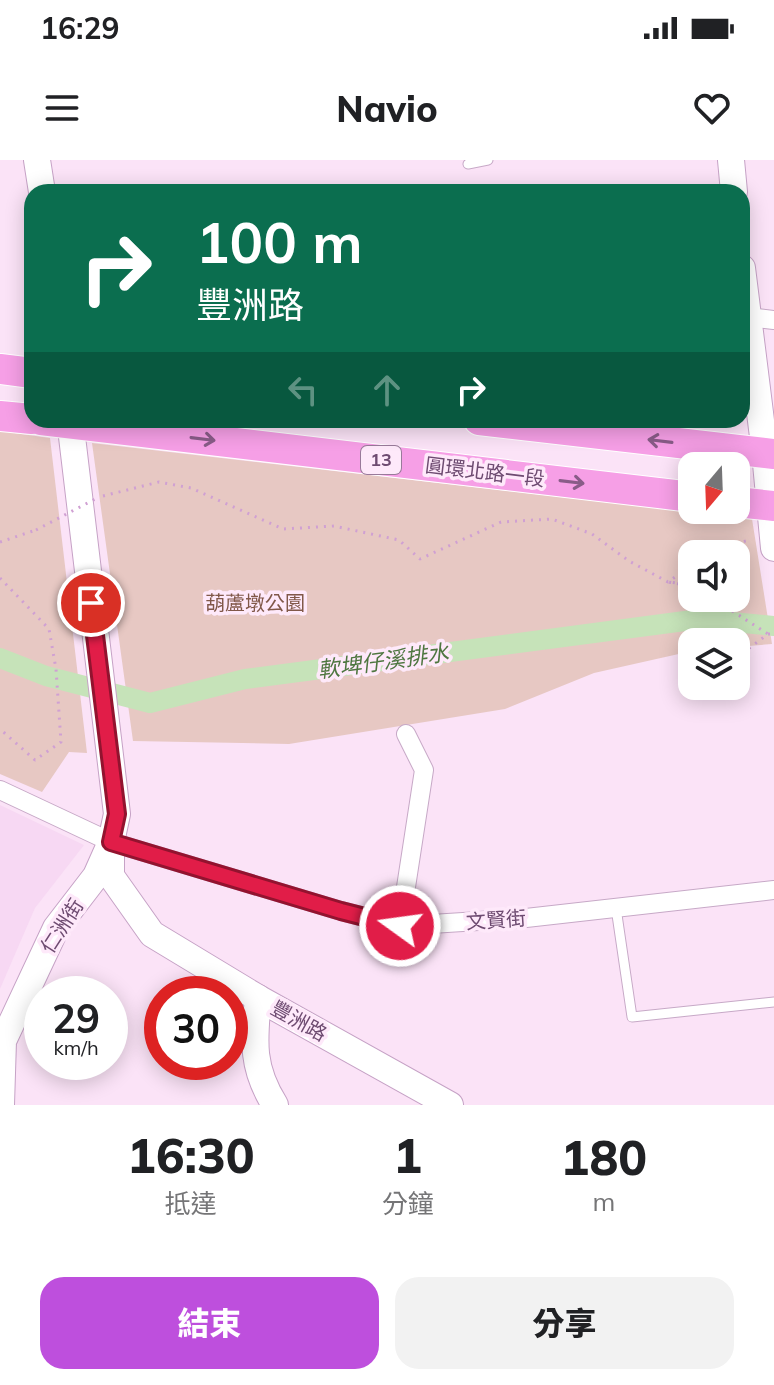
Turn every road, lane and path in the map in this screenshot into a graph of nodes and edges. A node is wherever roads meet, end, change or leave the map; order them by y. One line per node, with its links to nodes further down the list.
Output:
1 (37, 160): 5 (street)
2 (488, 160): 4 (lane)
3 (731, 160): 6 (street)
4 (468, 164)
5 (41, 184)
6 (733, 184)
7 (750, 312): 8 (street)
8 (774, 320)
9 (750, 339): 17 (street)
10 (0, 369): 11 (main road)
11 (24, 372)
12 (0, 416): 13 (main road)
13 (24, 418)
14 (61, 428): 37 (street, 豐洲路)
15 (118, 428): 18 (main road, 圓環北路一段 / 13, one-way to 18)
16 (547, 428): 17 (main road, one-way to 16)
17 (770, 454): 20 (street)
18 (678, 495)
19 (750, 504): 20 (main road)
20 (772, 506): 21 (street)
21 (773, 536): 22 (path); 24 (street)
22 (750, 540)
23 (0, 542): 27 (path, bridge)
24 (774, 548)
25 (678, 575): 27 (path)
26 (0, 578): 34 (path)
27 (668, 582): 28 (path); 29 (path)
28 (678, 583)
29 (678, 584)
30 (734, 612): 31 (path)
31 (768, 634): 32 (path); 33 (path)
32 (774, 634)
33 (750, 648)
34 (0, 729)
35 (406, 734): 40 (street)
36 (0, 790): 37 (street, 文賢街)
37 (111, 842): 40 (street, 文賢街); 41 (street, 豐洲路); 43 (street, 仁洲街)
38 (774, 890): 39 (street, 文賢街)
39 (616, 908): 40 (street, 文賢街); 42 (lane)
40 (400, 926)
41 (258, 998): 44 (street); 45 (street, 豐洲路)
42 (774, 1002)
43 (1, 1105)
44 (275, 1105)
45 (450, 1105)

